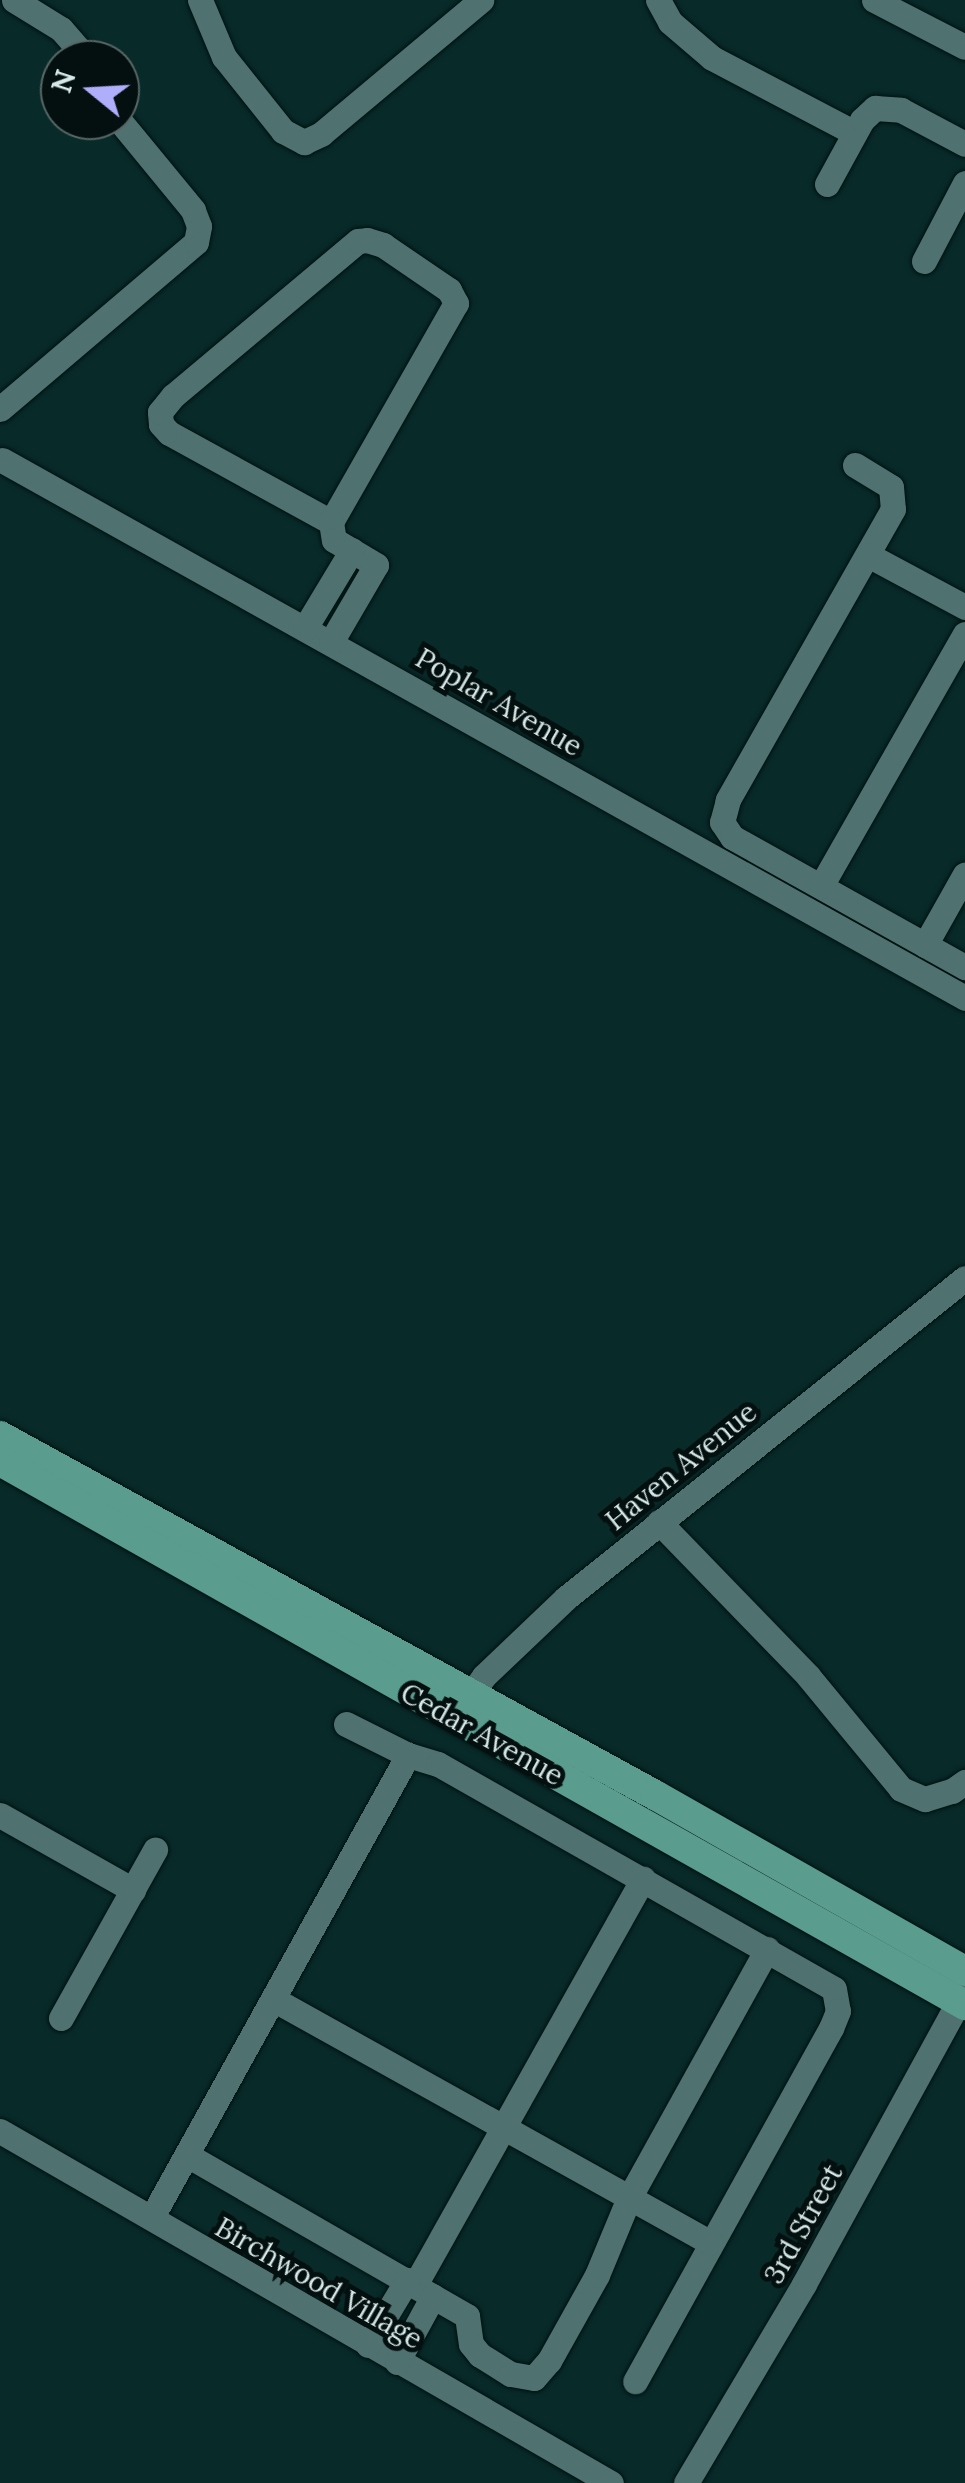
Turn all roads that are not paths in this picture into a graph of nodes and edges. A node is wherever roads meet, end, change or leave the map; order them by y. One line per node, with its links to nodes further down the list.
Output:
1 (14, 0): 6 (street)
2 (200, 0): 3 (street)
3 (481, 0)
4 (658, 0): 8 (street)
5 (874, 0): 7 (street)
6 (71, 40)
7 (965, 47)
8 (855, 133): 10 (street); 12 (street)
9 (135, 140): 14 (street)
10 (965, 144)
11 (965, 183): 13 (street)
12 (827, 184)
13 (924, 261)
14 (0, 409)
15 (2, 460): 21 (street, Poplar Avenue)
16 (854, 465): 19 (street)
17 (331, 522): 17 (street); 18 (street)
18 (352, 550): 21 (street); 23 (street)
19 (868, 555): 20 (street); 25 (street)
20 (965, 607)
21 (305, 628): 23 (street, Poplar Avenue)
22 (965, 634): 25 (street)
23 (332, 642): 28 (street, Poplar Avenue)
24 (965, 874): 26 (street)
25 (821, 886): 26 (street)
26 (924, 944): 27 (street)
27 (965, 967)
28 (965, 998)
29 (965, 1278): 32 (street, Haven Avenue)
30 (0, 1436): 33 (main road, Cedar Avenue)
31 (0, 1462): 33 (main road, Cedar Avenue)
32 (660, 1522): 34 (street, Haven Avenue); 37 (street)
33 (146, 1531): 34 (main road, Cedar Avenue)
34 (462, 1707): 43 (main road, Cedar Avenue); 45 (main road, Cedar Avenue)
35 (346, 1724): 36 (street)
36 (408, 1755): 40 (street); 44 (street)
37 (965, 1782)
38 (0, 1815): 41 (street)
39 (156, 1850): 41 (street)
40 (643, 1879): 42 (street); 47 (street)
41 (133, 1890): 46 (street)
42 (768, 1949): 50 (street); 52 (street)
43 (965, 1971)
44 (274, 1999): 47 (street); 49 (street)
45 (963, 1999): 58 (street, 3rd Street)
46 (60, 2018)
47 (506, 2127): 50 (street); 53 (street)
48 (0, 2131): 54 (street, Birchwood Village)
49 (187, 2155): 51 (street); 53 (street)
50 (628, 2200): 52 (street); 53 (street)
51 (158, 2206)
52 (710, 2243): 56 (street)
53 (418, 2287): 54 (street); 55 (street)
54 (368, 2345): 55 (street, Birchwood Village)
55 (396, 2362): 57 (street, Birchwood Village)
56 (634, 2381)
57 (610, 2483)
58 (686, 2483)

